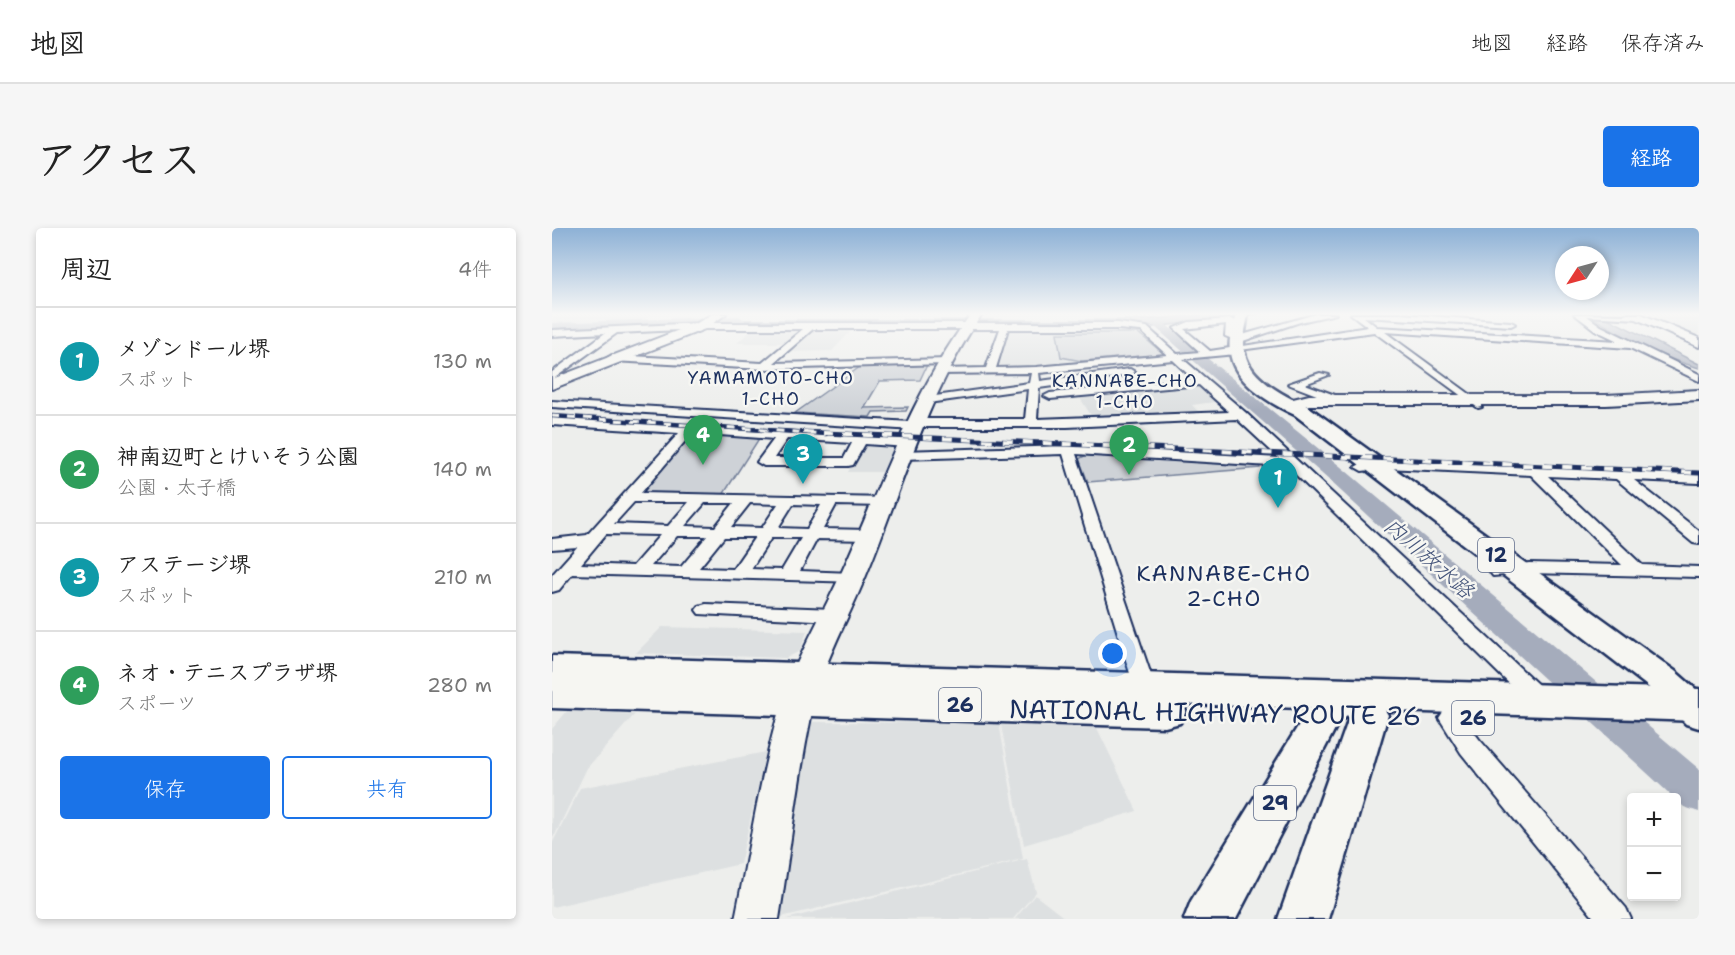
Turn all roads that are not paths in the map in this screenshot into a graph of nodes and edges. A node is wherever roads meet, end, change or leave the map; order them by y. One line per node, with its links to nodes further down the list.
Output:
1 (593, 346): 22 (street)
2 (643, 346): 13 (street)
3 (787, 346): 15 (street)
4 (953, 346): 16 (street)
5 (998, 346): 19 (street)
6 (1166, 346): 14 (street)
7 (1198, 346): 12 (street)
8 (1228, 346): 12 (street)
9 (1240, 346): 27 (main road, 12)
10 (1397, 346): 32 (street)
11 (1635, 346): 20 (street)
12 (1205, 354): 14 (street)
13 (612, 358): 15 (street); 17 (street)
14 (1181, 359): 18 (street); 25 (street); 28 (street)
15 (764, 366): 16 (street)
16 (944, 367): 19 (street); 39 (street)
17 (587, 369): 22 (street); 26 (street)
18 (1036, 370): 19 (street); 28 (street)
19 (990, 371)
20 (1687, 372): 21 (street); 24 (street)
21 (1699, 372)
22 (557, 374)
23 (1324, 375): 27 (street)
24 (1699, 378)
25 (1203, 381): 28 (street); 35 (street)
26 (552, 384)
27 (1289, 391): 30 (street); 30 (street); 32 (street); 44 (main road, 12)
28 (1034, 392): 37 (street); 39 (street)
29 (1699, 396): 32 (street)
30 (1339, 400): 32 (street)
31 (1699, 400): 32 (street)
32 (1474, 403)
33 (552, 404): 34 (street)
34 (714, 414): 38 (street); 39 (street)
35 (1241, 415): 37 (street); 43 (street)
36 (552, 421): 38 (street)
37 (1031, 423): 39 (street)
38 (688, 430): 40 (street); 48 (street)
39 (913, 430): 41 (street); 42 (street); 53 (street)
40 (782, 437): 41 (street); 41 (street)
41 (860, 441)
42 (1068, 450): 43 (street); 75 (street)
43 (1291, 463): 78 (street)
44 (1368, 466): 45 (street); 64 (main road, 12)
45 (1536, 472): 46 (street); 63 (street)
46 (1619, 475): 47 (street); 60 (street)
47 (1699, 479)
48 (631, 496): 49 (street); 57 (street)
49 (701, 498): 50 (street); 54 (street)
50 (746, 498): 51 (street); 55 (street)
51 (789, 499): 52 (street); 56 (street)
52 (831, 500): 53 (street); 58 (street)
53 (883, 501): 59 (street)
54 (674, 531): 55 (street); 57 (street); 65 (street)
55 (718, 532): 56 (street); 67 (street)
56 (767, 533): 58 (street); 68 (street)
57 (597, 534): 61 (street); 62 (street)
58 (812, 534): 59 (street); 69 (street)
59 (869, 535): 70 (street)
60 (1699, 539)
61 (552, 544)
62 (567, 569): 65 (street); 71 (street)
63 (1637, 570): 64 (street); 66 (street)
64 (1507, 571): 80 (main road, 12)
65 (638, 572): 67 (street)
66 (1699, 572)
67 (686, 573): 68 (street)
68 (738, 575): 69 (street)
69 (788, 576): 70 (street)
70 (852, 578): 73 (street)
71 (552, 586)
72 (706, 610): 73 (street)
73 (834, 615): 76 (street)
74 (552, 670): 76 (highway, NATIONAL HIGHWAY ROUTE 26 / 26)
75 (1144, 687): 76 (highway, NATIONAL HIGHWAY ROUTE 26 / 26); 79 (highway, NATIONAL HIGHWAY ROUTE 26 / 26)
76 (801, 689): 77 (highway, NATIONAL HIGHWAY ROUTE 26 / 26); 79 (highway, NATIONAL HIGHWAY ROUTE 26 / 26); 82 (street)
77 (552, 693)
78 (1558, 707): 79 (highway, NATIONAL HIGHWAY ROUTE 26 / 26); 80 (highway, NATIONAL HIGHWAY ROUTE 26 / 26); 81 (highway, NATIONAL HIGHWAY ROUTE 26 / 26)
79 (1347, 708): 81 (highway, NATIONAL HIGHWAY ROUTE 26 / 26); 83 (main road, 29); 84 (main road)
80 (1678, 715)
81 (1451, 718): 85 (street)
82 (757, 919)
83 (1209, 919)
84 (1303, 919)
85 (1615, 919)

